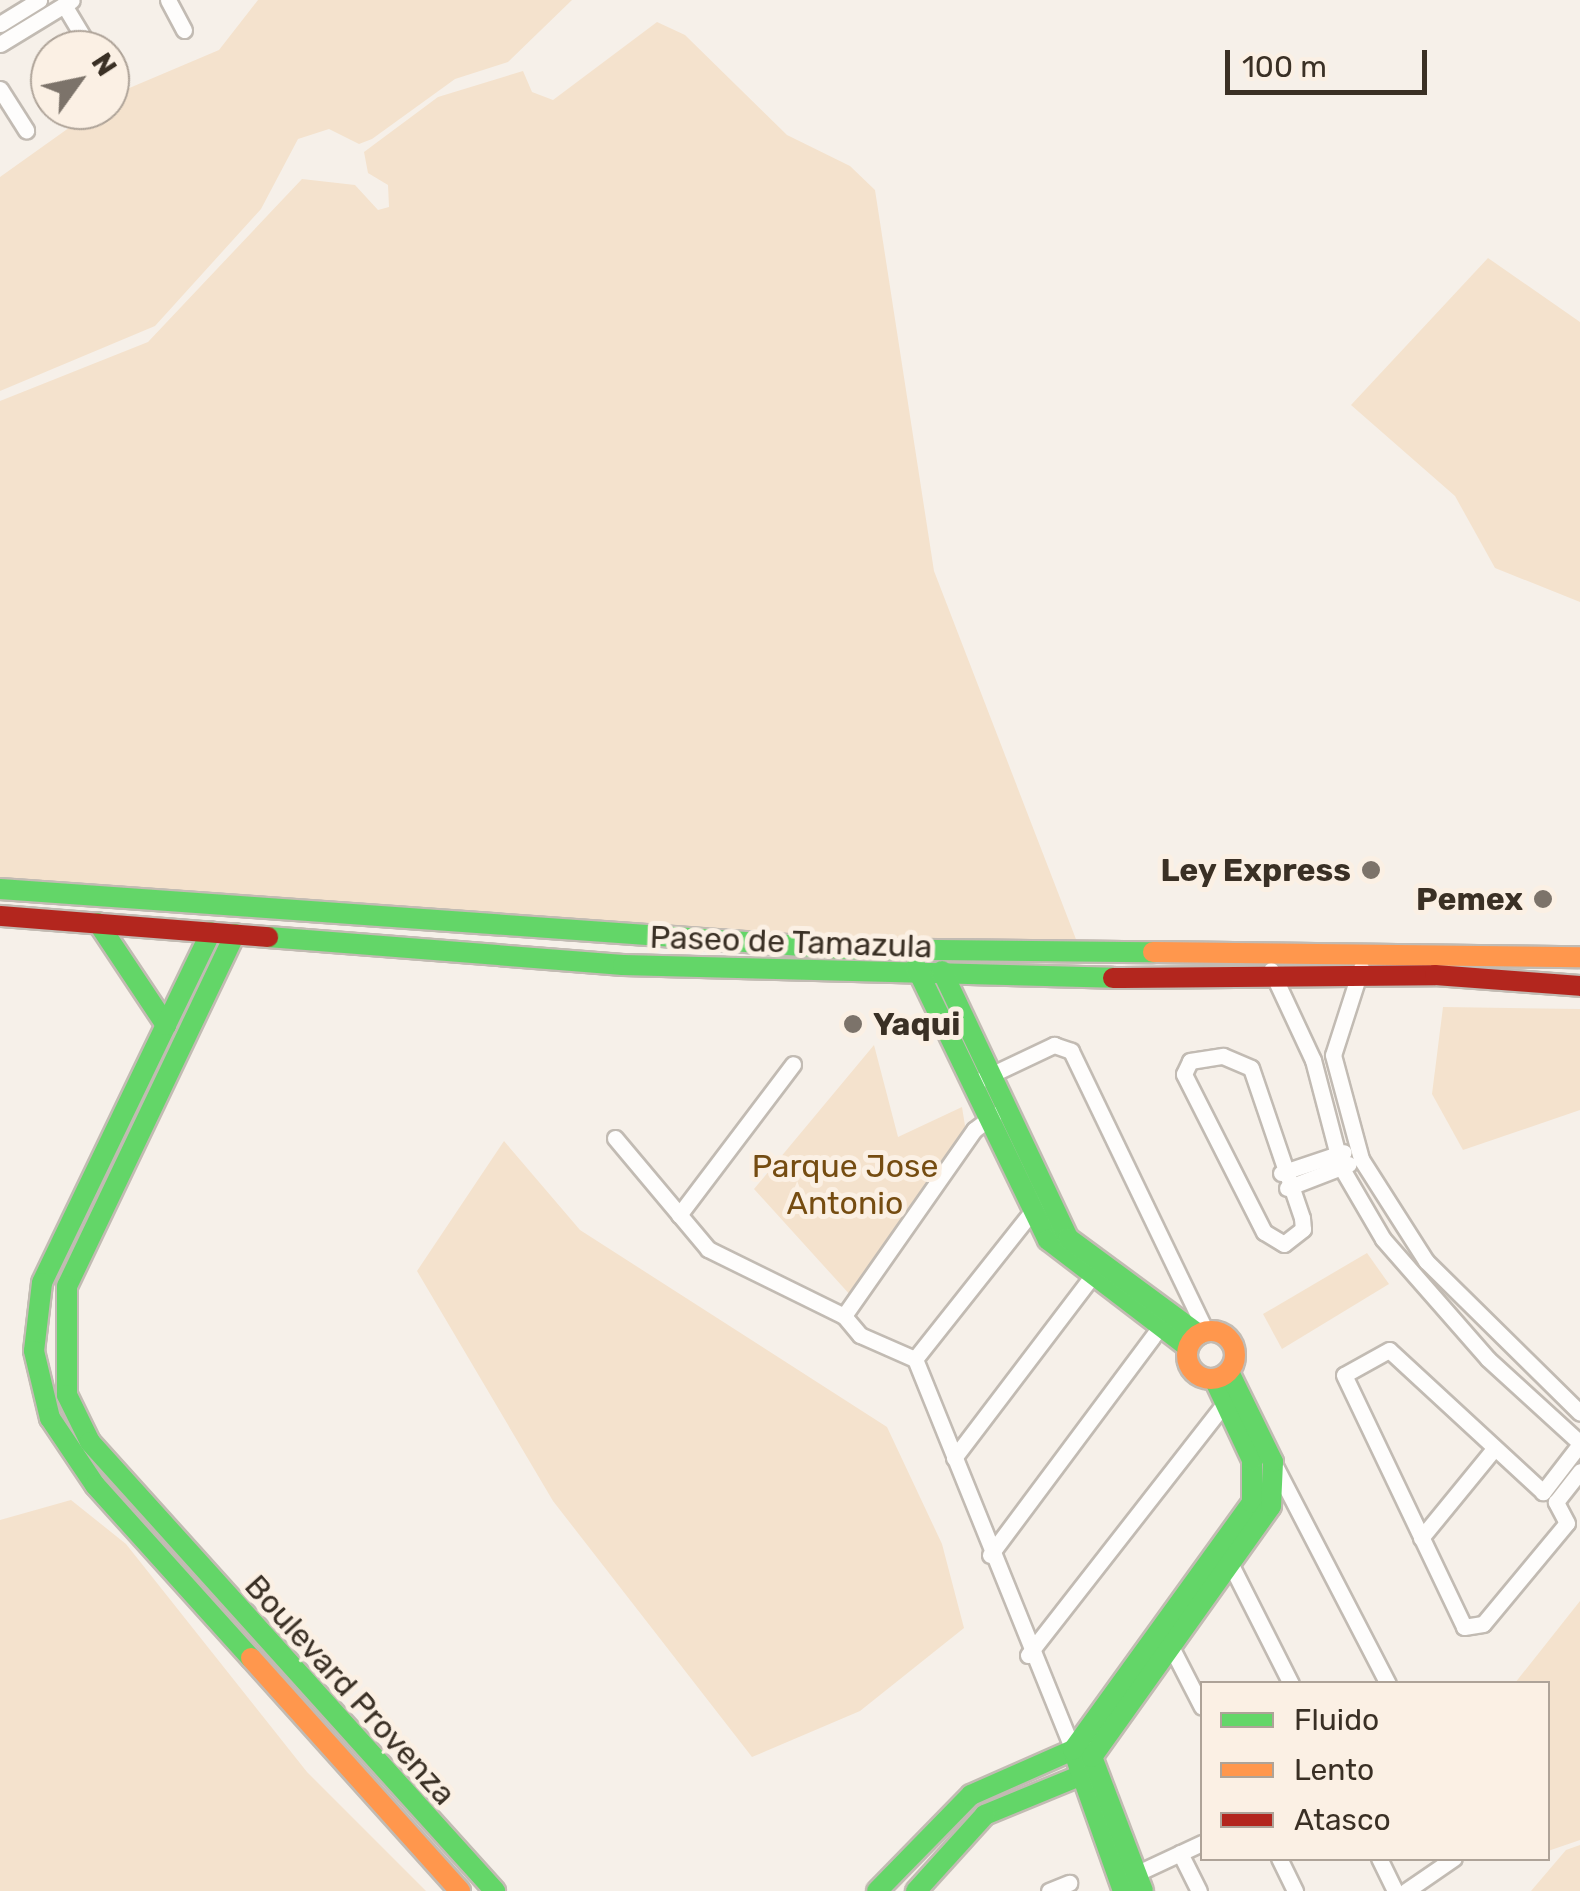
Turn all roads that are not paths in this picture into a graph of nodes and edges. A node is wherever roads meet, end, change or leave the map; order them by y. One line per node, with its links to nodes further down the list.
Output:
1 (39, 0): 4 (street)
2 (168, 0): 6 (street)
3 (68, 3): 5 (street); 7 (street)
4 (0, 24)
5 (81, 30)
6 (184, 30)
7 (0, 44)
8 (0, 89): 9 (street)
9 (26, 130)
10 (0, 889): 15 (street, Paseo de Tamazula)
11 (0, 916): 12 (street, Paseo de Tamazula)
12 (98, 924): 13 (street, Paseo de Tamazula); 26 (street)
13 (210, 932): 14 (street, Paseo de Tamazula); 26 (street, Boulevard Provenza)
14 (235, 934): 22 (street, Paseo de Tamazula); 40 (street, Boulevard Provenza)
15 (910, 950): 18 (street, Paseo de Tamazula); 22 (street)
16 (1283, 950): 17 (street, Paseo de Tamazula); 18 (street, Paseo de Tamazula); 20 (street)
17 (1366, 950): 19 (street, Paseo de Tamazula); 21 (street)
18 (937, 951): 23 (street)
19 (1577, 957): 24 (street)
20 (1268, 975): 21 (street, Paseo de Tamazula); 23 (street, Paseo de Tamazula); 28 (street)
21 (1360, 975): 24 (street, Paseo de Tamazula); 27 (street)
22 (920, 977): 23 (street, Paseo de Tamazula); 30 (street)
23 (945, 978): 30 (street)
24 (1497, 979): 25 (street, Paseo de Tamazula)
25 (1580, 986)
26 (166, 1025): 38 (street, Boulevard Provenza)
27 (1337, 1046): 28 (street); 31 (street)
28 (1309, 1048): 32 (street)
29 (793, 1064): 41 (street)
30 (978, 1081): 33 (street); 49 (street)
31 (1340, 1096): 32 (street); 35 (street)
32 (1322, 1100): 36 (street)
33 (994, 1115): 39 (street); 47 (street)
34 (615, 1138): 41 (street)
35 (1359, 1153): 36 (street); 42 (street)
36 (1339, 1161): 37 (street); 43 (street)
37 (1284, 1180): 37 (street)
38 (85, 1193): 40 (street); 61 (street, Boulevard Provenza)
39 (1038, 1204): 45 (street); 50 (street)
40 (109, 1206): 61 (street, Boulevard Provenza)
41 (679, 1215): 47 (street)
42 (1400, 1226): 43 (street); 44 (street)
43 (1383, 1239): 46 (street)
44 (1426, 1260): 46 (street); 52 (street)
45 (1096, 1271): 48 (street); 49 (street); 55 (street)
46 (1412, 1274): 53 (street)
47 (844, 1316): 50 (street)
48 (1160, 1327): 49 (street); 60 (street)
49 (1197, 1338): 51 (street); 51 (street)
50 (915, 1358): 55 (street)
51 (1227, 1385): 56 (street); 63 (street); 64 (street)
52 (1580, 1413)
53 (1580, 1444): 58 (street)
54 (1492, 1450): 58 (street); 59 (street); 59 (street)
55 (954, 1458): 60 (street)
56 (1273, 1462): 62 (street); 66 (street)
57 (1580, 1471): 58 (street)
58 (1549, 1497): 59 (street)
59 (1421, 1538)
60 (990, 1555): 64 (street)
61 (181, 1561): 77 (street, Boulevard Provenza); 80 (street, Boulevard Provenza)
62 (1232, 1566): 63 (street); 65 (street)
63 (1166, 1638): 67 (street); 68 (street)
64 (1028, 1655): 68 (street)
65 (1290, 1681)
66 (1386, 1681)
67 (1200, 1702)
68 (1082, 1754): 69 (street); 70 (street); 79 (street)
69 (1078, 1777): 72 (street); 79 (street)
70 (936, 1835): 72 (street); 83 (street)
71 (1200, 1844): 73 (street)
72 (954, 1852): 84 (street)
73 (1180, 1854): 79 (street); 86 (street)
74 (1280, 1861): 87 (street)
75 (1380, 1861): 88 (street)
76 (1450, 1861): 81 (street)
77 (470, 1866): 80 (street, Boulevard Provenza); 82 (street, Boulevard Provenza)
78 (1068, 1882): 85 (street)
79 (1130, 1884)
80 (457, 1888)
81 (1414, 1889)
82 (495, 1891)
83 (876, 1891)
84 (916, 1891)
85 (1049, 1891)
86 (1199, 1891)
87 (1295, 1891)
88 (1395, 1891)

